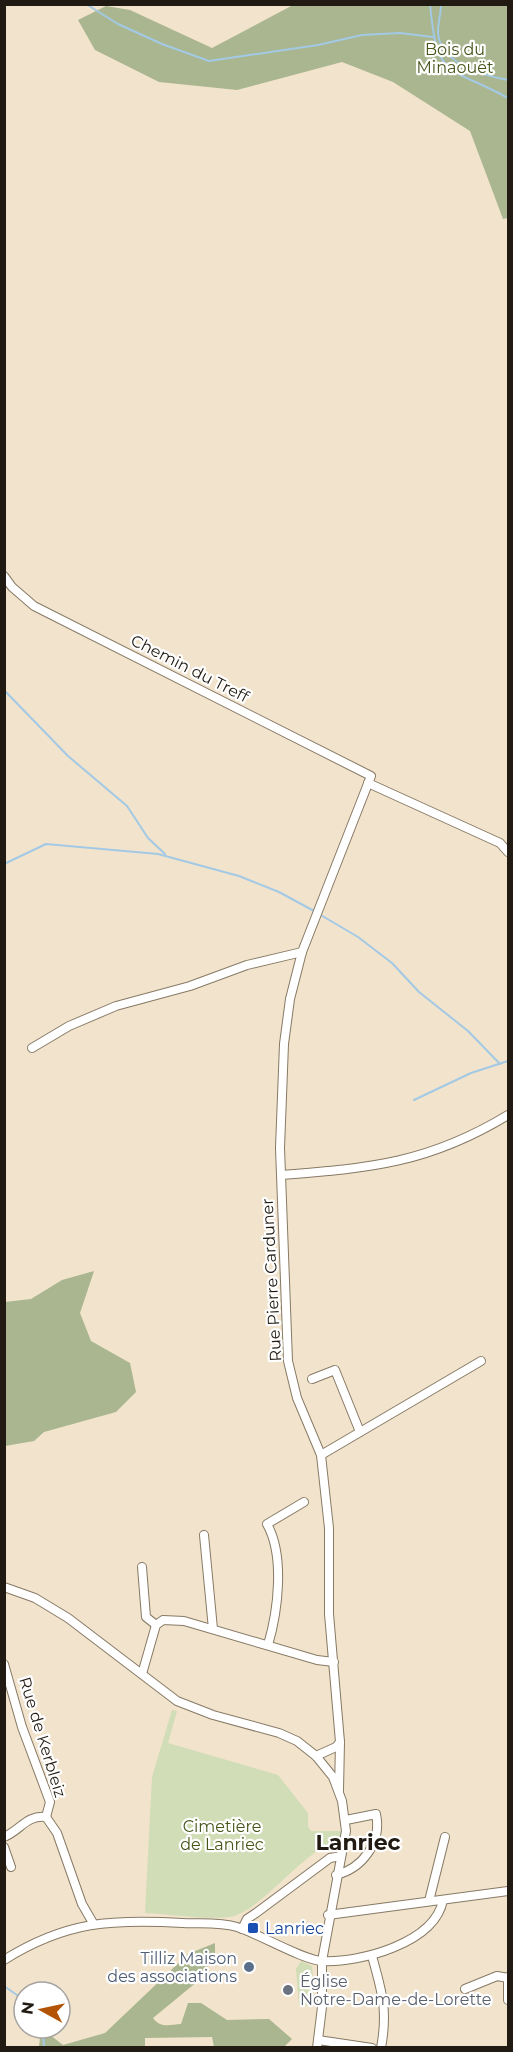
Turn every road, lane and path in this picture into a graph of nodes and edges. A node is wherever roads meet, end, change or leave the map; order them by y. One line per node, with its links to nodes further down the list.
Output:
1 (4, 576): 2 (street, Chemin du Treff)
2 (369, 779): 3 (street, Chemin du Treff); 4 (street, Rue Pierre Carduner)
3 (508, 852)
4 (302, 952): 5 (street); 7 (street, Rue Pierre Carduner)
5 (32, 1048)
6 (508, 1114): 7 (street)
7 (281, 1175): 11 (street, Rue Pierre Carduner)
8 (481, 1361): 10 (street)
9 (312, 1379): 10 (street)
10 (360, 1432): 11 (street)
11 (321, 1455): 19 (street, Rue Pierre Carduner)
12 (304, 1502): 18 (street)
13 (204, 1536): 17 (street)
14 (142, 1568): 16 (street)
15 (4, 1587): 21 (street)
16 (156, 1625): 17 (street); 21 (street)
17 (213, 1629): 18 (street)
18 (268, 1645): 19 (street)
19 (334, 1662): 22 (street, Rue Pierre Carduner)
20 (4, 1664): 25 (street, Rue de Kerbleiz)
21 (142, 1674): 23 (street)
22 (340, 1742): 23 (street); 24 (street, Rue Pierre Carduner)
23 (316, 1756): 24 (street)
24 (339, 1790): 26 (street)
25 (46, 1818): 27 (street, Rue de Kerbleiz); 37 (street, Rue de Kerbleiz)
26 (346, 1820): 30 (street); 32 (street)
27 (5, 1836)
28 (445, 1837): 35 (street)
29 (4, 1847): 31 (street)
30 (341, 1856): 32 (street); 38 (street)
31 (11, 1867)
32 (336, 1875): 36 (street)
33 (508, 1891): 34 (street)
34 (443, 1900): 35 (street); 39 (street)
35 (429, 1901): 36 (street)
36 (328, 1915): 41 (street)
37 (93, 1923): 38 (street); 40 (street)
38 (242, 1929): 41 (street)
39 (372, 1956): 41 (street); 47 (street)
40 (4, 1960)
41 (322, 1961): 45 (street)
42 (508, 1978): 43 (street); 44 (street)
43 (465, 1989)
44 (508, 2000)
45 (317, 2044): 46 (street)
46 (372, 2048)
47 (381, 2048)

